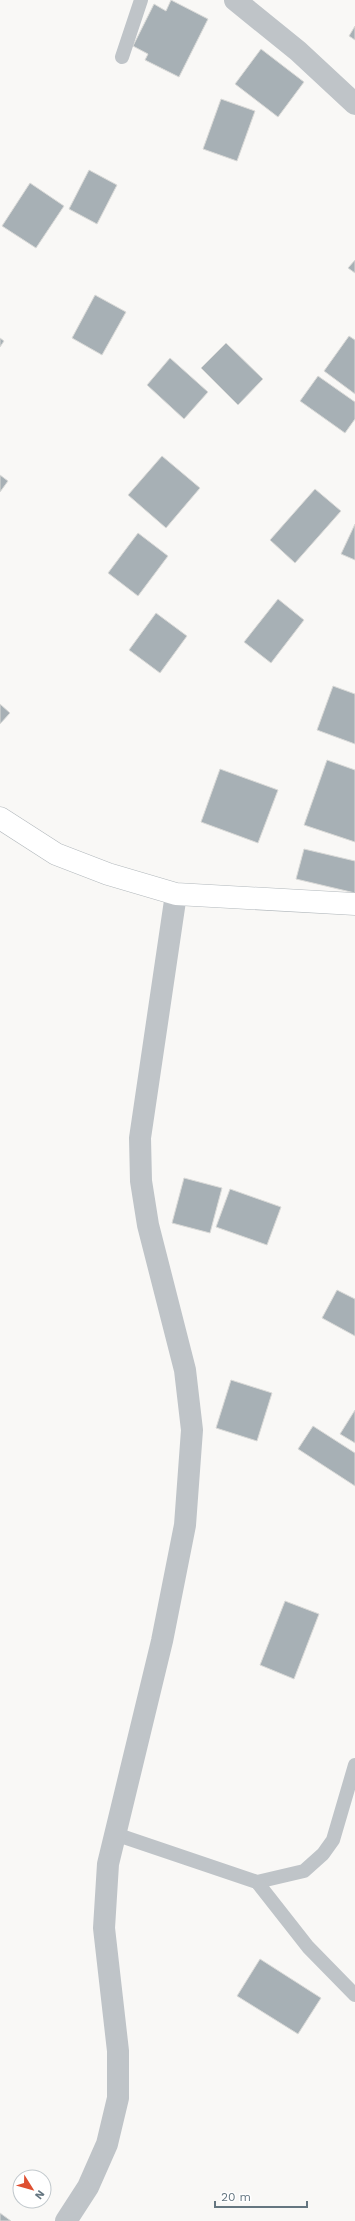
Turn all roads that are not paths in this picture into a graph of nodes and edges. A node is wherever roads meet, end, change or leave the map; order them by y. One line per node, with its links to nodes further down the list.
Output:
1 (141, 0): 3 (lane)
2 (235, 0): 4 (street)
3 (122, 57)
4 (355, 104)
5 (0, 818): 6 (street)
6 (176, 894): 7 (street); 9 (street)
7 (355, 904)
8 (355, 1764): 10 (lane)
9 (115, 1834): 10 (lane); 12 (street)
10 (257, 1882): 11 (lane)
11 (355, 1995)
12 (66, 2221)

